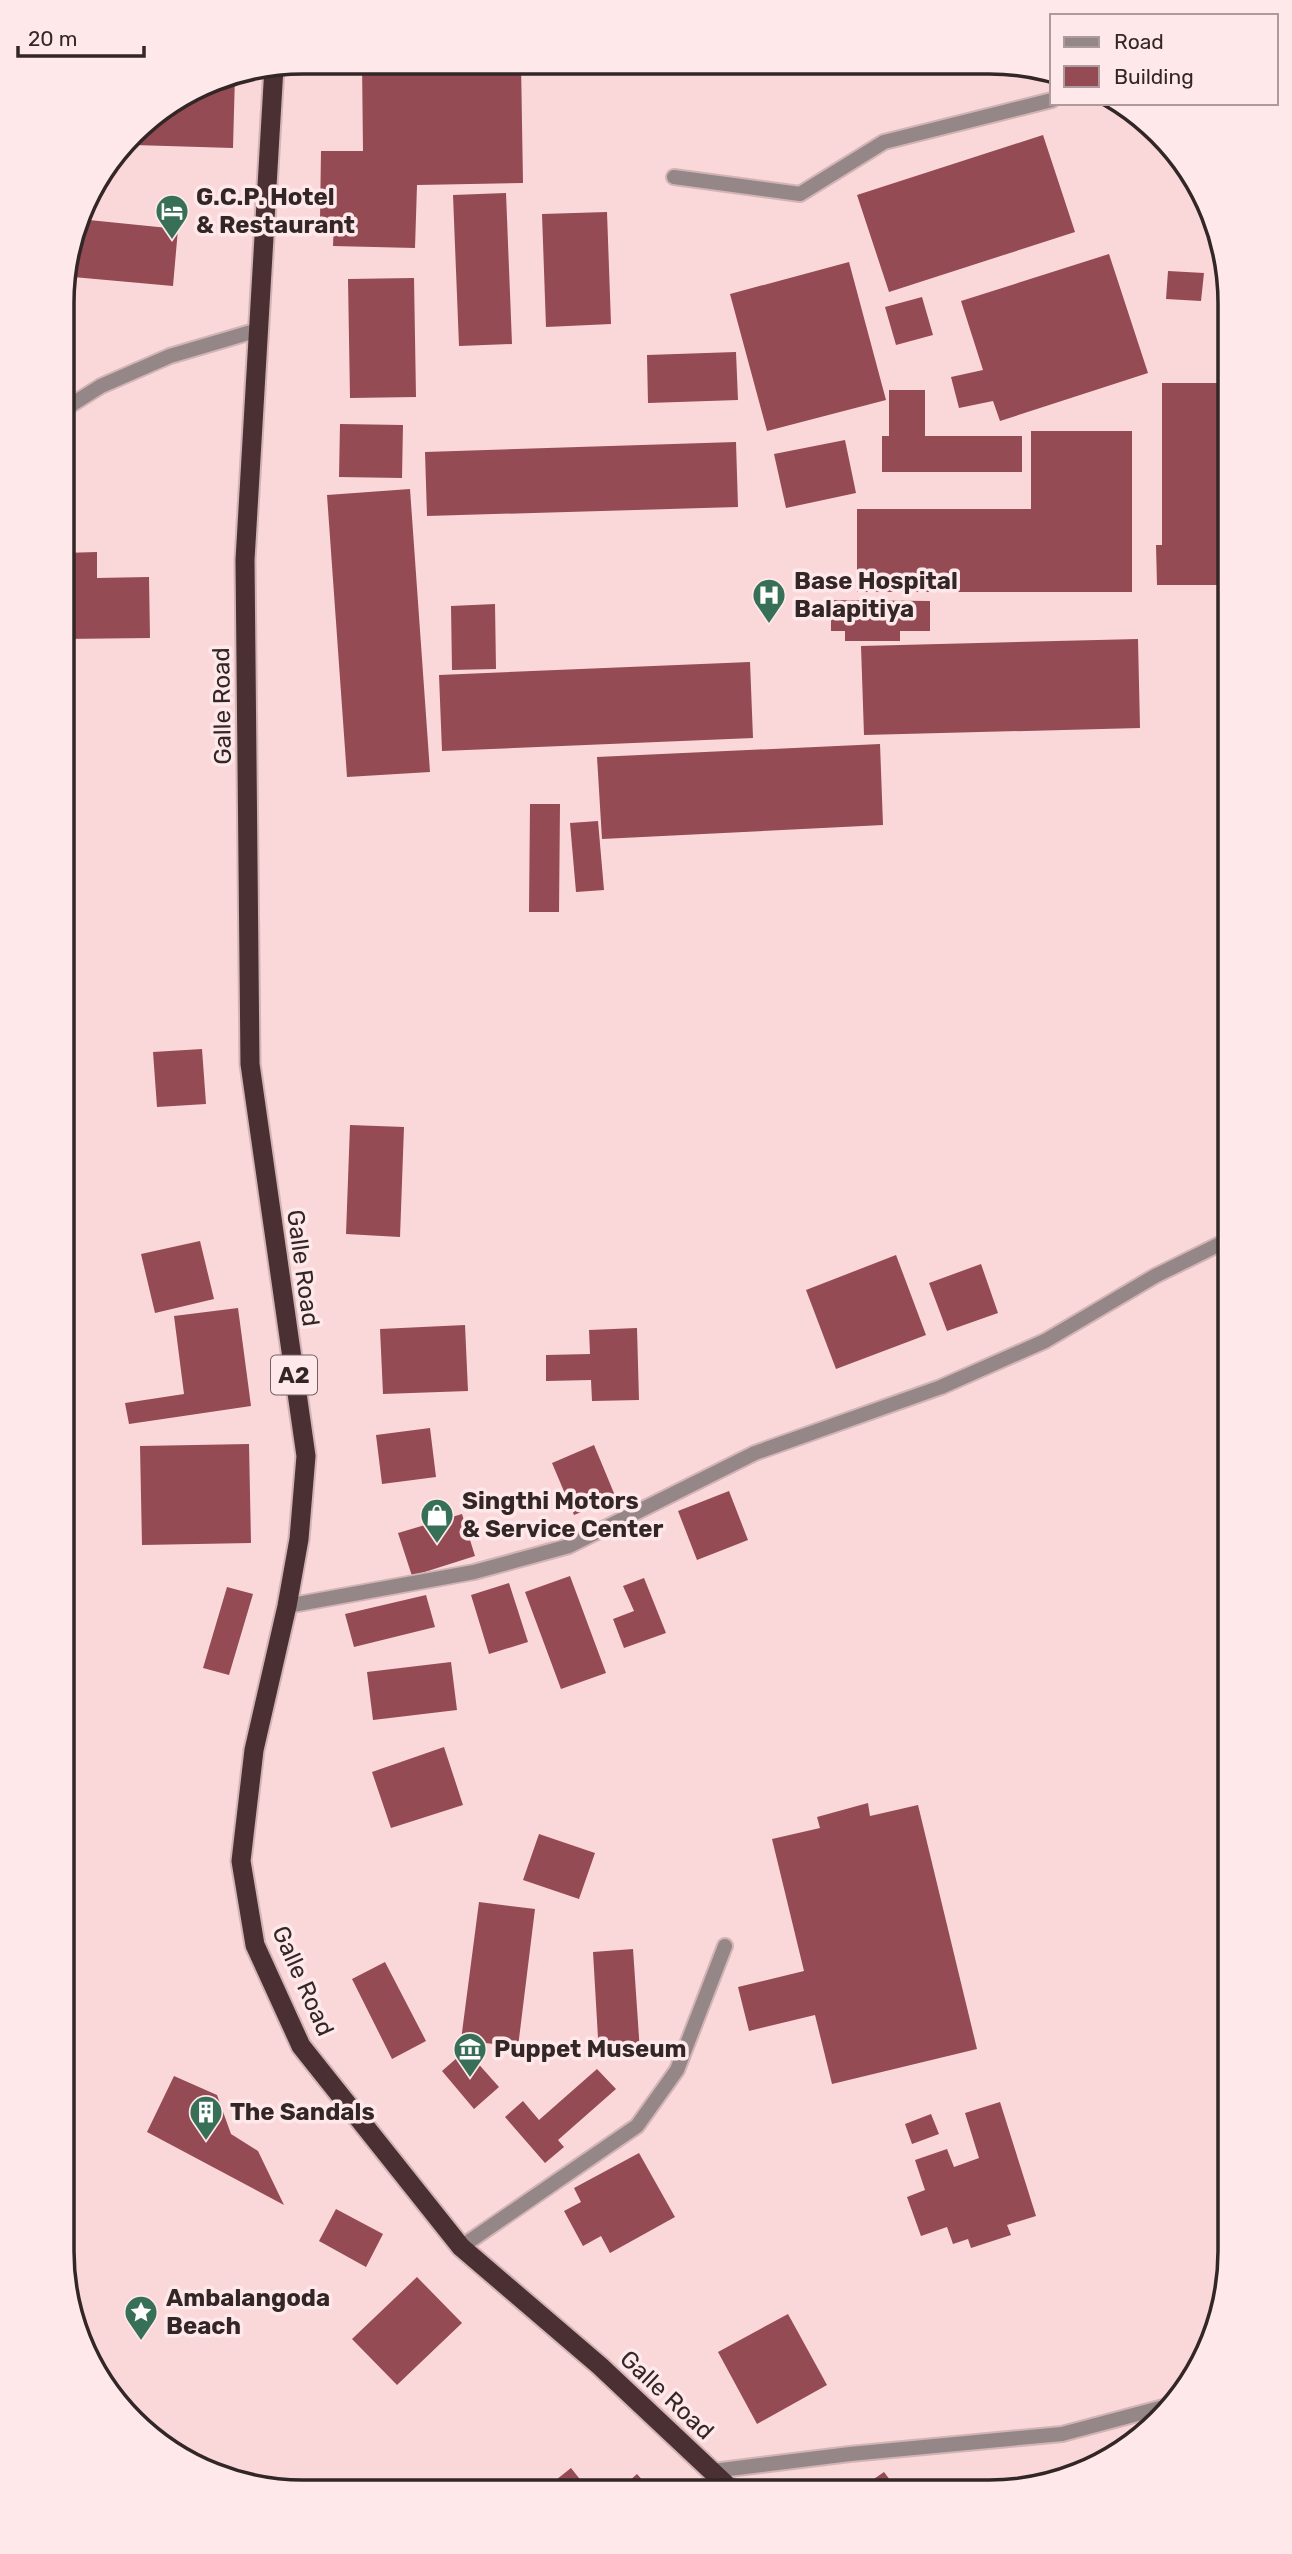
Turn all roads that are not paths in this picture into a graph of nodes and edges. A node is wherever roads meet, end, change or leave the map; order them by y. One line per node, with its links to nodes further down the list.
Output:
1 (273, 76): 4 (highway, Galle Road / A2)
2 (1050, 100): 3 (street)
3 (674, 177)
4 (258, 330): 5 (street); 7 (highway, Galle Road / A2)
5 (74, 403)
6 (1218, 1245): 7 (street)
7 (287, 1606): 9 (highway, Galle Road / A2)
8 (725, 1946): 9 (street)
9 (461, 2247): 11 (highway, Galle Road / A2)
10 (1155, 2409): 11 (street)
11 (713, 2471): 12 (highway, Galle Road / A2)
12 (722, 2480)

